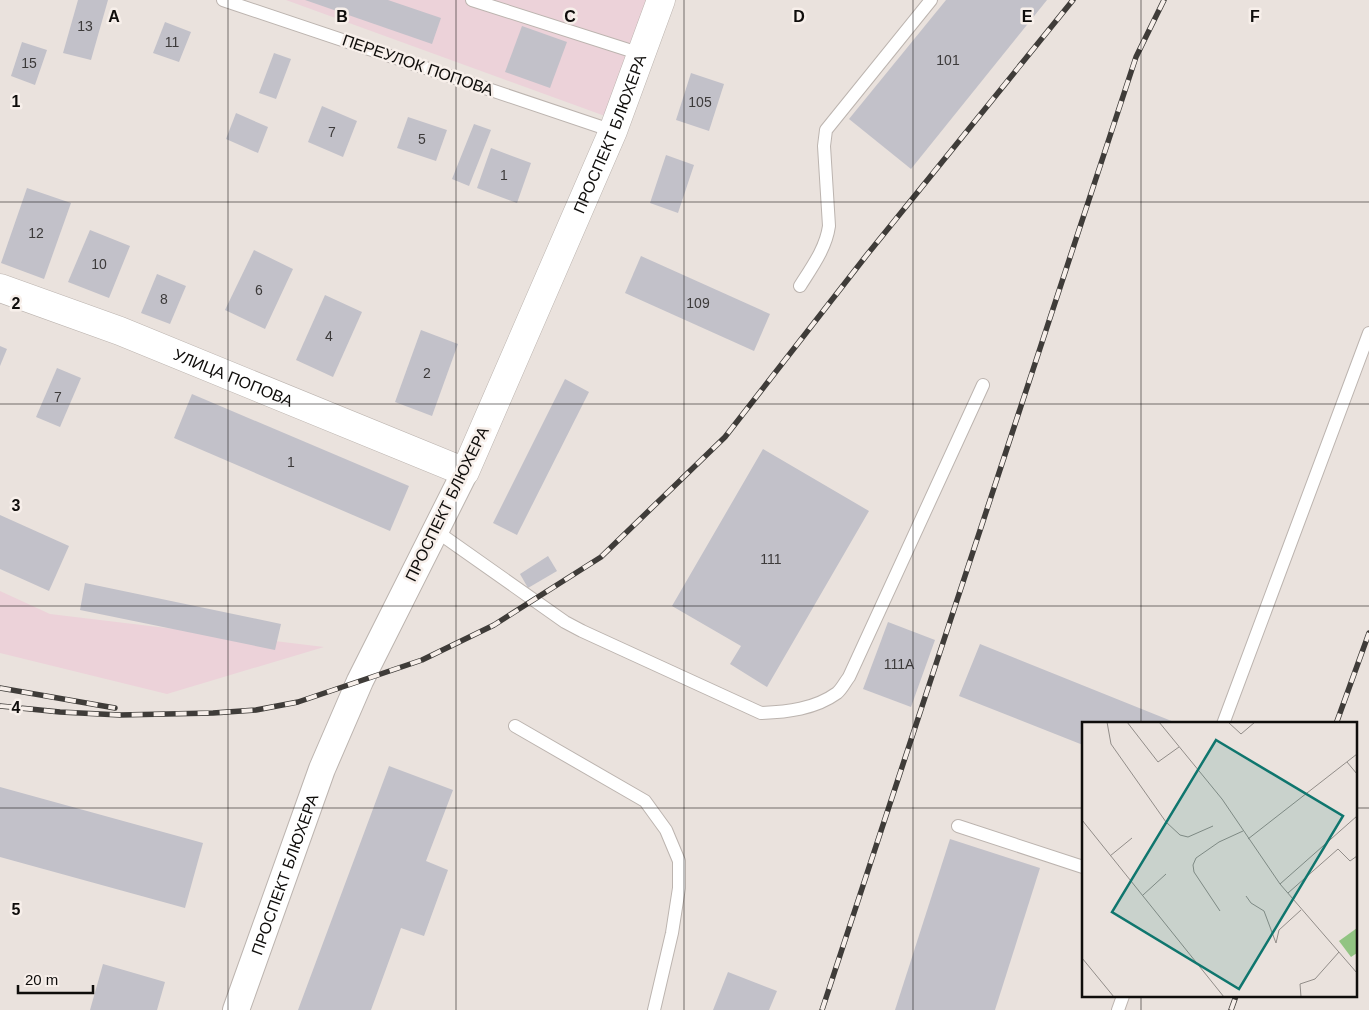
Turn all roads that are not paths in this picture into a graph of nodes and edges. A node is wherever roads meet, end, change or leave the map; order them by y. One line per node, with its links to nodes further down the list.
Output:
1 (223, 0): 6 (lane, ПЕРЕУЛОК ПОПОВА)
2 (472, 0): 5 (lane)
3 (661, 0): 5 (street, ПРОСПЕКТ БЛЮХЕРА)
4 (931, 0): 7 (lane)
5 (641, 54): 6 (street, ПРОСПЕКТ БЛЮХЕРА)
6 (613, 131): 11 (street, ПРОСПЕКТ БЛЮХЕРА)
7 (800, 286)
8 (0, 288): 11 (street, УЛИЦА ПОПОВА)
9 (1369, 333): 13 (lane)
10 (983, 385): 12 (lane)
11 (465, 472): 12 (street, ПРОСПЕКТ БЛЮХЕРА)
12 (436, 531): 18 (street, ПРОСПЕКТ БЛЮХЕРА)
13 (1224, 722)
14 (515, 726): 19 (lane)
15 (958, 826): 16 (lane)
16 (1082, 868)
17 (1122, 998): 20 (lane)
18 (236, 1010)
19 (654, 1010)
20 (1118, 1010)

